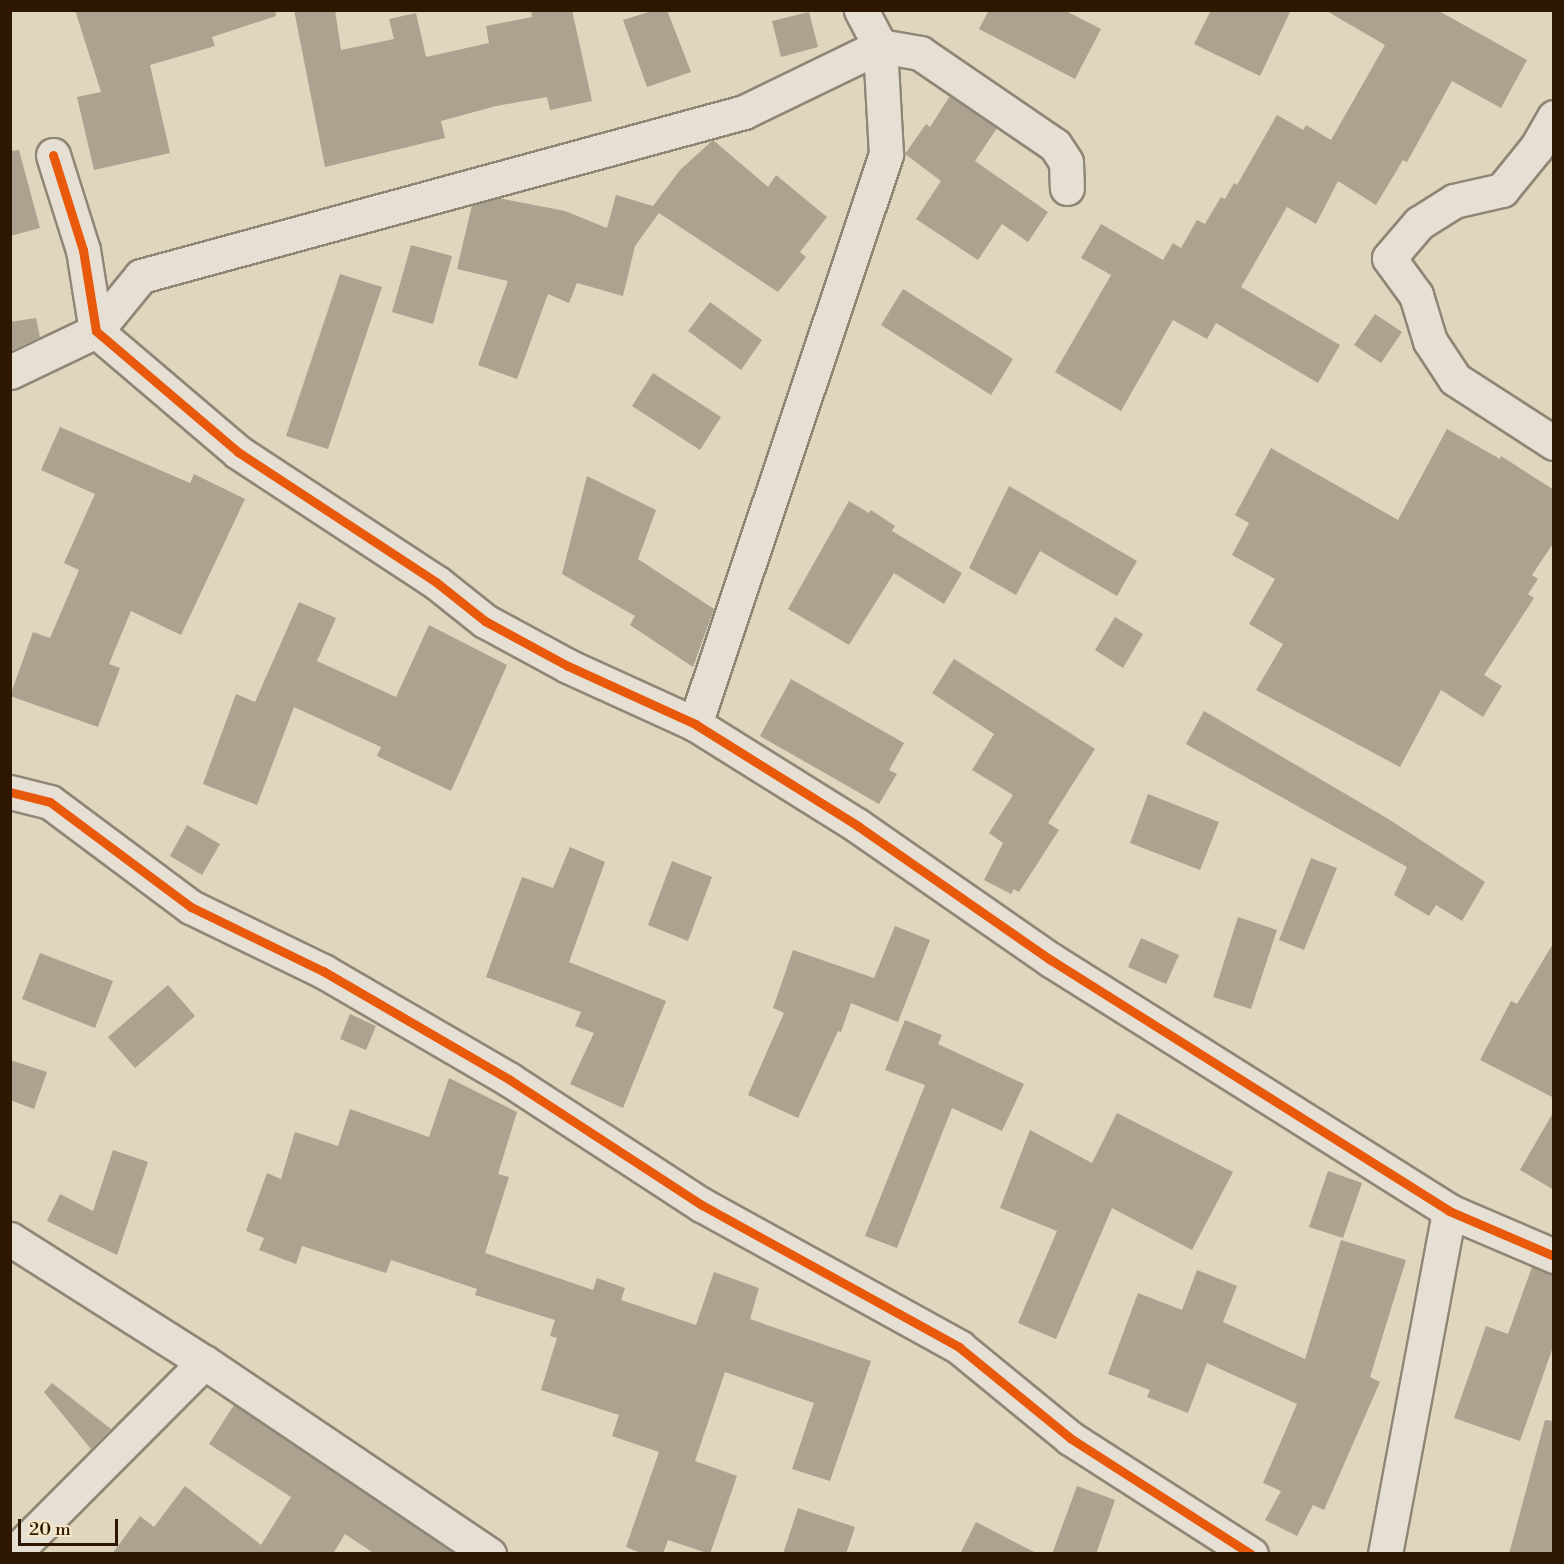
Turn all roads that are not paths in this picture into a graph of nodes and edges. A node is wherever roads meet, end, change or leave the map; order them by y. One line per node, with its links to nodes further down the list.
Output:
1 (861, 10): 2 (street)
2 (880, 46): 5 (street); 6 (street); 9 (street)
3 (1554, 117): 8 (street)
4 (53, 155): 6 (street)
5 (1067, 188)
6 (96, 331): 7 (street); 9 (street)
7 (10, 372)
8 (1554, 443)
9 (695, 724): 11 (street)
10 (10, 792): 17 (street)
11 (1449, 1211): 13 (street); 18 (street)
12 (10, 1239): 14 (street)
13 (1554, 1256)
14 (204, 1362): 15 (street); 16 (street)
15 (13, 1554)
16 (489, 1554)
17 (1251, 1554)
18 (1385, 1554)

